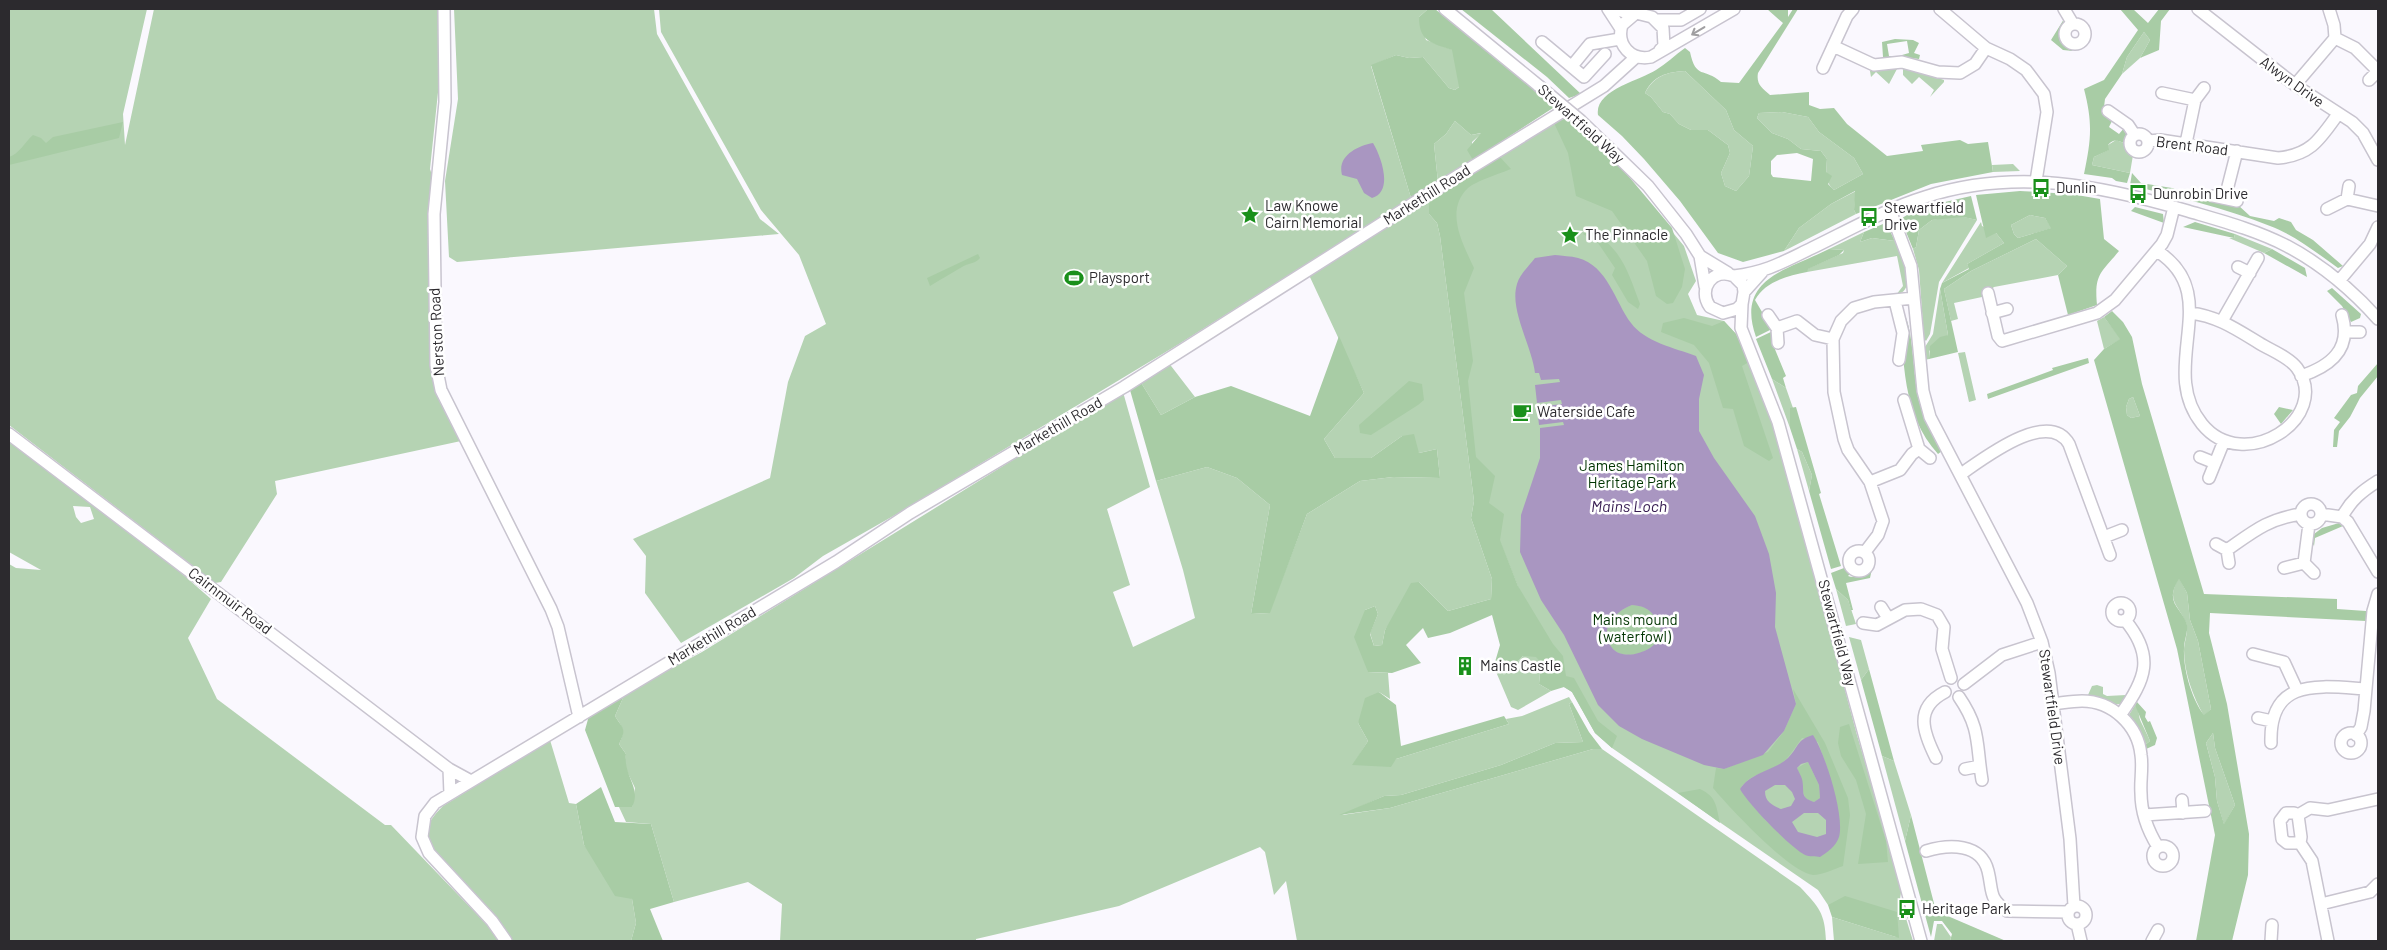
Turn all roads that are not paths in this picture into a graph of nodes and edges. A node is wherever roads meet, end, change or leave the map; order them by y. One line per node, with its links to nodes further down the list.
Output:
1 (444, 9): 119 (street, Nerston Road)
2 (1445, 9): 49 (street, Stewartfield Way, bridge)
3 (1608, 9): 15 (street)
4 (1616, 9): 12 (street)
5 (1700, 9): 13 (street)
6 (1853, 9): 18 (street)
7 (1940, 9): 19 (street)
8 (2064, 9): 14 (street)
9 (2198, 9): 27 (street, Alwyn Drive)
10 (2329, 9): 16 (street)
11 (1727, 11): 20 (street, one-way to 20)
12 (1636, 12): 13 (street); 15 (street)
13 (1652, 16): 20 (street)
14 (2073, 24)
15 (1620, 34): 22 (street); 23 (street)
16 (2335, 38): 25 (street); 27 (street)
17 (1542, 42): 23 (street)
18 (1833, 46): 19 (street); 24 (street)
19 (1986, 48): 38 (street)
20 (1660, 50): 22 (street)
21 (1605, 54): 23 (street)
22 (1636, 57): 119 (street, Markethill Road)
23 (1572, 66)
24 (1823, 68)
25 (2378, 71): 26 (street)
26 (2369, 80)
27 (2295, 84): 32 (street, Alwyn Drive)
28 (2204, 88): 30 (street)
29 (2162, 93): 30 (street)
30 (2195, 100): 35 (street)
31 (2108, 112): 33 (street, Brent Road)
32 (2338, 114): 36 (street, Brent Road); 37 (street, Alwyn Drive)
33 (2134, 134): 34 (street, Brent Road); 34 (street, Brent Road)
34 (2148, 140): 35 (street, Brent Road)
35 (2186, 143): 36 (street, Brent Road)
36 (2236, 151): 41 (street, Brent Road)
37 (2378, 160)
38 (2036, 181): 43 (street); 45 (street)
39 (2349, 186): 40 (street)
40 (2347, 199): 42 (street); 44 (street)
41 (2236, 201)
42 (2378, 206)
43 (2174, 207): 48 (street); 55 (street)
44 (2327, 209)
45 (1890, 210): 52 (street); 59 (street, Stewartfield Drive)
46 (2378, 227): 47 (street)
47 (2374, 247): 55 (street)
48 (2157, 251): 63 (street); 64 (street)
49 (1700, 256): 54 (street, Stewartfield Way); 56 (street, Stewartfield Way)
50 (2258, 258): 53 (street)
51 (2238, 267): 53 (street)
52 (1762, 272): 54 (street); 58 (street)
53 (2250, 273): 68 (street)
54 (1732, 275): 56 (street); 58 (street)
55 (2338, 281): 67 (street)
56 (1705, 286): 62 (street)
57 (1988, 293): 63 (street)
58 (1743, 298): 62 (street); 69 (street, Stewartfield Way)
59 (1914, 298): 60 (street); 84 (street, Stewartfield Drive)
60 (1895, 301): 73 (street); 75 (street)
61 (2007, 310): 63 (street)
62 (1723, 313): 69 (street, Stewartfield Way)
63 (1992, 313)
64 (2190, 313): 68 (street); 79 (street)
65 (2342, 315): 71 (street)
66 (1768, 316): 70 (street)
67 (2378, 319)
68 (2222, 321): 76 (street)
69 (1741, 328): 148 (street, Stewartfield Way)
70 (1777, 328): 73 (street); 74 (street)
71 (2345, 332): 72 (street); 76 (street)
72 (2360, 332)
73 (1833, 339): 87 (street)
74 (1778, 343)
75 (1899, 360)
76 (2301, 376): 79 (street)
77 (1904, 400): 80 (street)
78 (9, 434): 127 (street, Cairnmuir Road)
79 (2224, 441): 83 (street)
80 (1919, 449): 82 (street); 87 (street)
81 (2200, 457): 83 (street)
82 (1930, 458)
83 (2215, 463): 85 (street)
84 (1961, 474): 93 (street); 108 (street, Stewartfield Drive)
85 (2208, 478)
86 (2378, 481): 90 (street)
87 (1870, 482): 96 (street)
88 (2301, 514): 89 (street); 91 (street); 95 (street)
89 (2321, 514): 90 (street); 91 (street)
90 (2342, 517): 101 (street)
91 (2309, 524): 99 (street)
92 (2122, 530): 93 (street)
93 (2104, 537): 97 (street)
94 (2216, 544): 95 (street)
95 (2227, 550): 98 (street)
96 (1865, 552)
97 (2110, 555)
98 (2229, 563)
99 (2304, 563): 100 (street); 102 (street)
100 (2284, 568)
101 (2378, 572)
102 (2314, 573)
103 (2378, 594): 110 (street)
104 (1882, 607): 105 (street)
105 (1888, 618): 107 (street); 111 (street)
106 (2125, 620): 118 (street)
107 (1863, 623)
108 (2042, 642): 112 (street); 117 (street, Stewartfield Drive)
109 (2253, 654): 113 (street)
110 (2374, 658): 114 (street)
111 (1950, 678): 112 (street); 115 (street)
112 (1964, 684): 116 (street)
113 (2297, 690): 114 (street); 121 (street)
114 (2366, 690): 122 (street)
115 (1944, 692): 116 (street); 124 (street)
116 (1958, 697): 125 (street)
117 (2052, 704): 118 (street); 144 (street, Stewartfield Drive)
118 (2121, 714): 135 (street)
119 (579, 717): 129 (street, Markethill Road)
120 (2258, 718): 121 (street)
121 (2272, 721): 123 (street)
122 (2356, 735)
123 (2271, 743)
124 (1936, 758)
125 (1980, 766): 126 (street); 128 (street)
126 (1965, 768)
127 (449, 769): 129 (street, Cairnmuir Road); 130 (street)
128 (1982, 780)
129 (471, 781): 130 (street)
130 (450, 794): 147 (street)
131 (2378, 799): 136 (street)
132 (2182, 800): 134 (street)
133 (2205, 811): 134 (street)
134 (2183, 813): 135 (street)
135 (2144, 815): 140 (street)
136 (2298, 815): 138 (street); 138 (street)
137 (1940, 834): 139 (street)
138 (2300, 843): 143 (street)
139 (1942, 846): 141 (street); 144 (street)
140 (2158, 847)
141 (1926, 851)
142 (2378, 884): 143 (street)
143 (2321, 904): 152 (street)
144 (2071, 909): 149 (street)
145 (2272, 925): 151 (street)
146 (2158, 930): 150 (street)
147 (506, 941)
148 (1921, 941)
149 (2081, 941)
150 (2152, 941)
151 (2273, 941)
152 (2325, 941)

